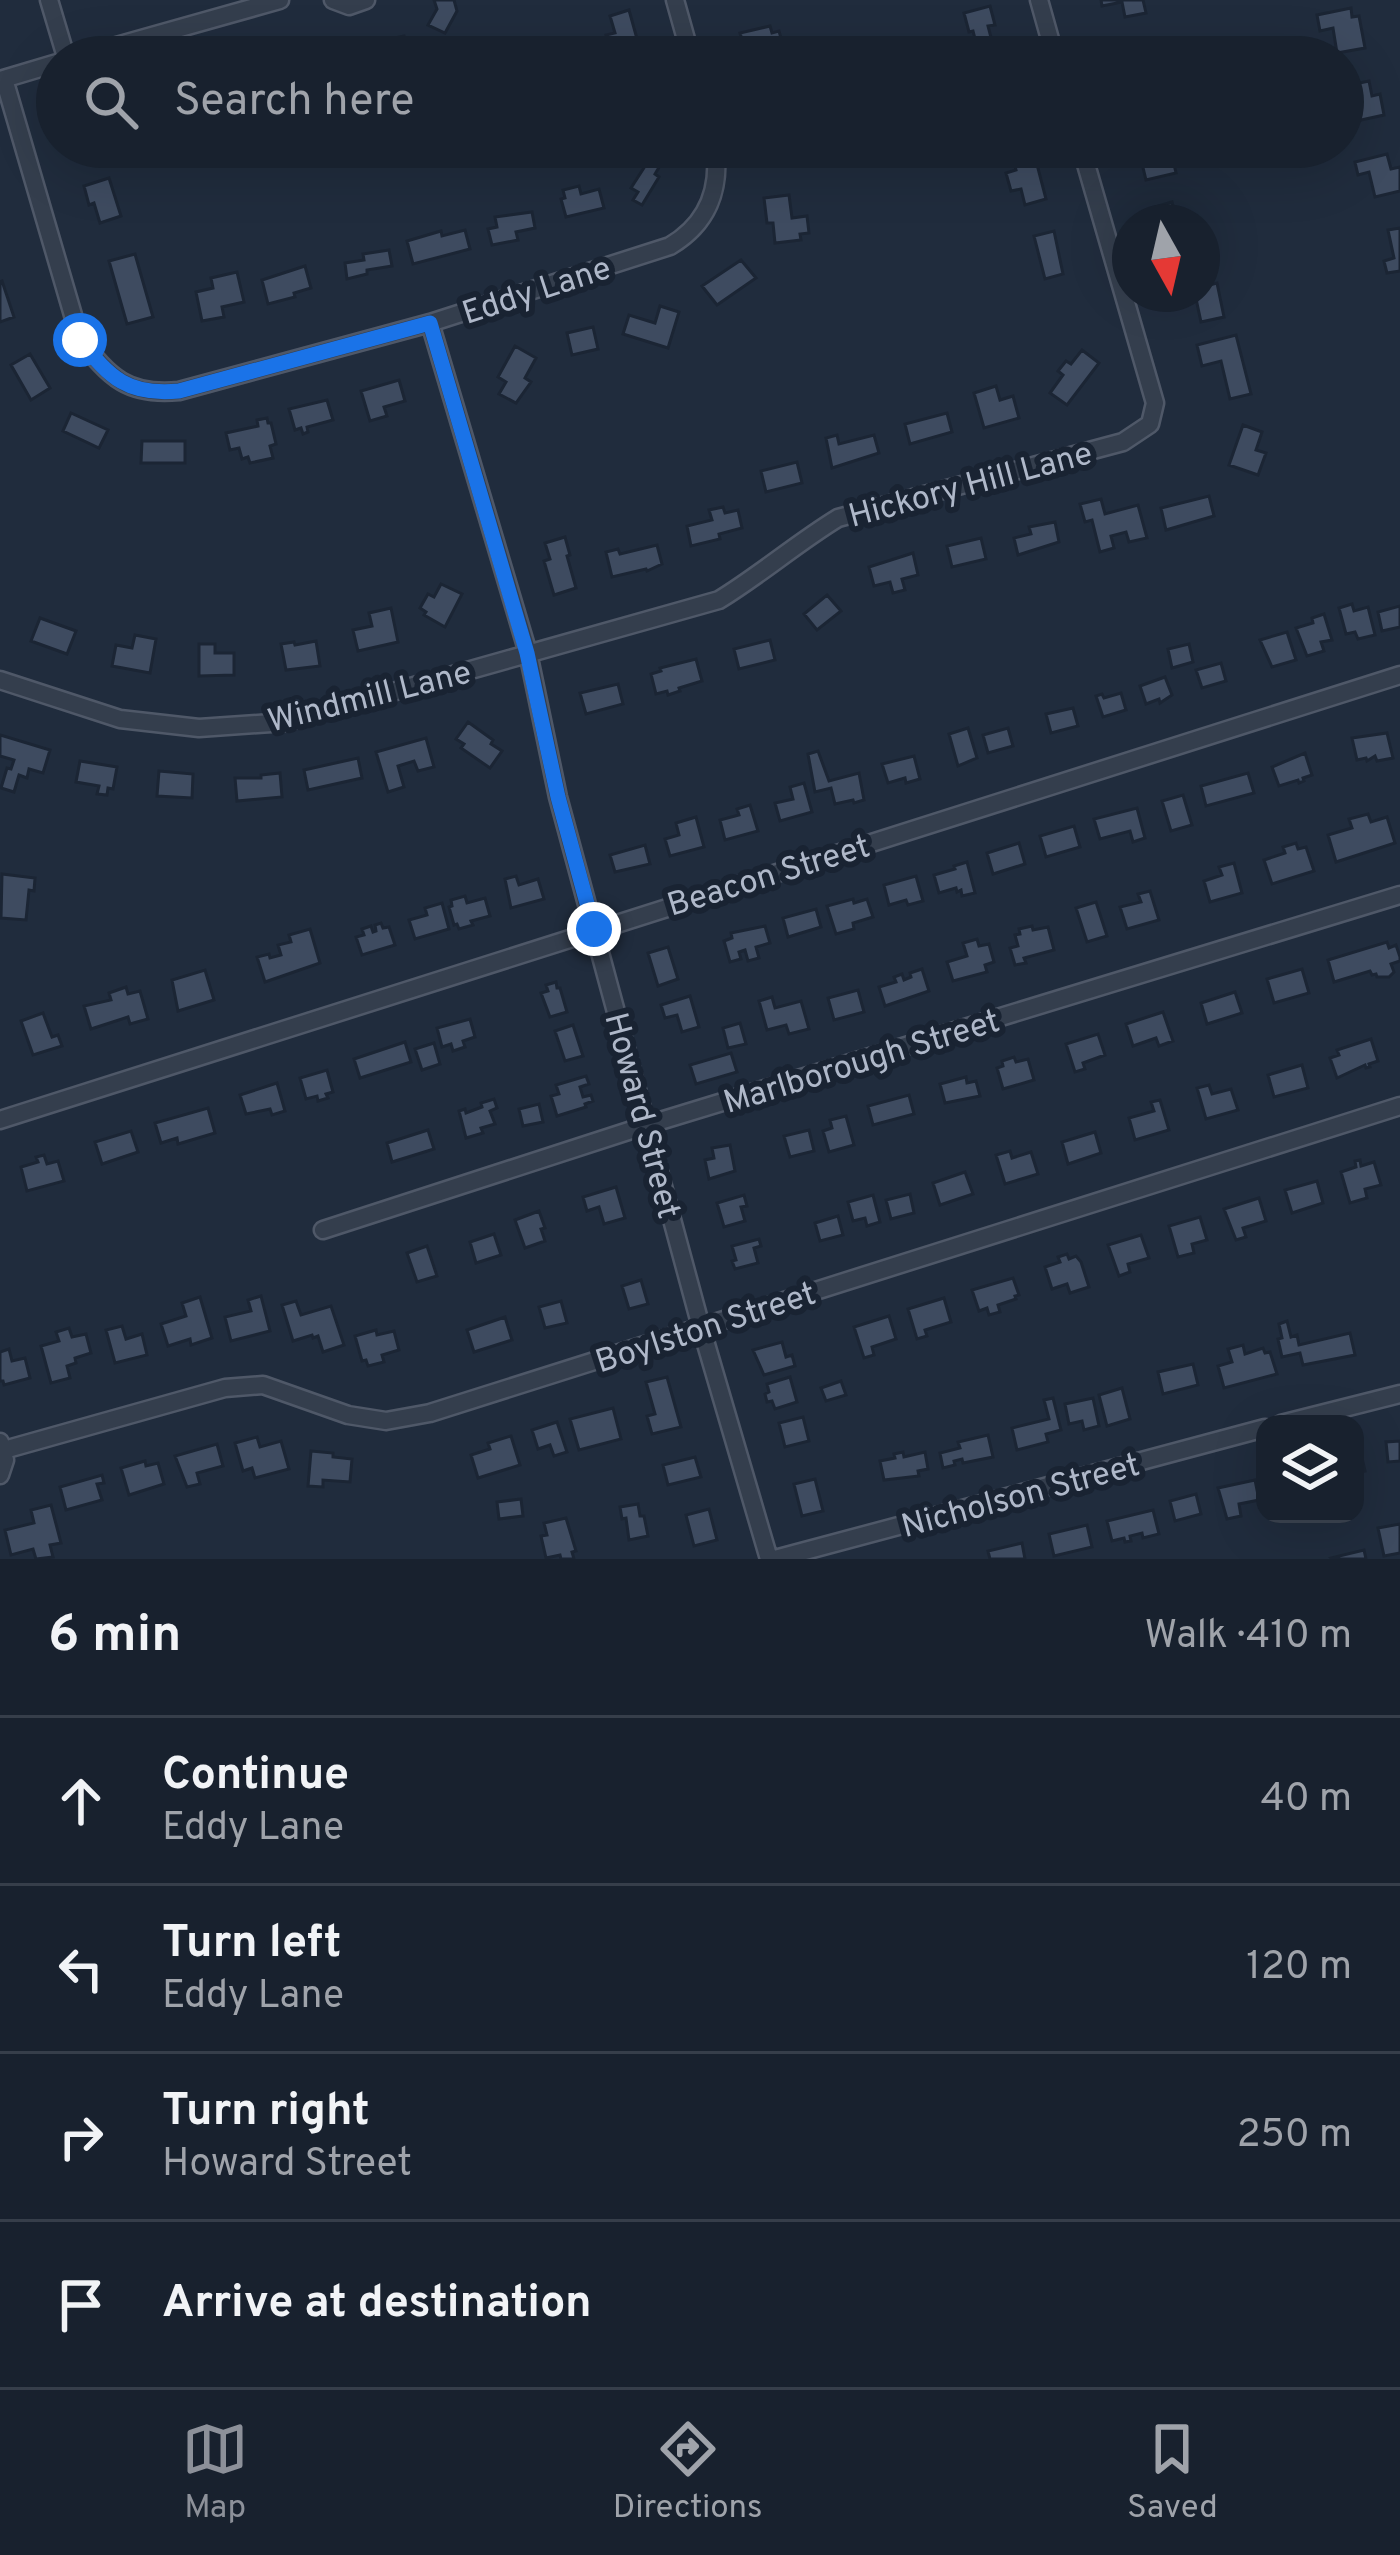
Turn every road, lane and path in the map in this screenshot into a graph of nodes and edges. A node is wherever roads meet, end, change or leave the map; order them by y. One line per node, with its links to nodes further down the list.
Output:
1 (49, 0): 7 (street)
2 (280, 0): 8 (street)
3 (333, 0): 4 (street)
4 (366, 0)
5 (675, 0): 9 (street)
6 (1039, 0): 10 (street)
7 (60, 36)
8 (152, 36)
9 (685, 36)
10 (1049, 36)
11 (36, 69): 12 (street)
12 (2, 79): 15 (street, Eddy Lane)
13 (716, 168): 15 (street, Eddy Lane)
14 (1087, 168): 16 (street, Hickory Hill Lane)
15 (430, 323): 16 (street, Howard Street)
16 (527, 653): 18 (street, Windmill Lane); 20 (street, Howard Street)
17 (1400, 675): 20 (street, Beacon Street)
18 (0, 680)
19 (1400, 895): 23 (street, Marlborough Street)
20 (594, 929): 22 (street, Beacon Street); 23 (street, Howard Street)
21 (1400, 1106): 25 (street, Boylston Street)
22 (2, 1113)
23 (646, 1125): 24 (street, Marlborough Street); 25 (street, Howard Street)
24 (323, 1230)
25 (701, 1327): 29 (street, Boylston Street); 31 (street, Howard Street)
26 (1400, 1394): 27 (street)
27 (1317, 1415)
28 (1256, 1430): 31 (street, Nicholson Street)
29 (2, 1446): 30 (street, Boylston Street)
30 (0, 1475)
31 (772, 1559)

